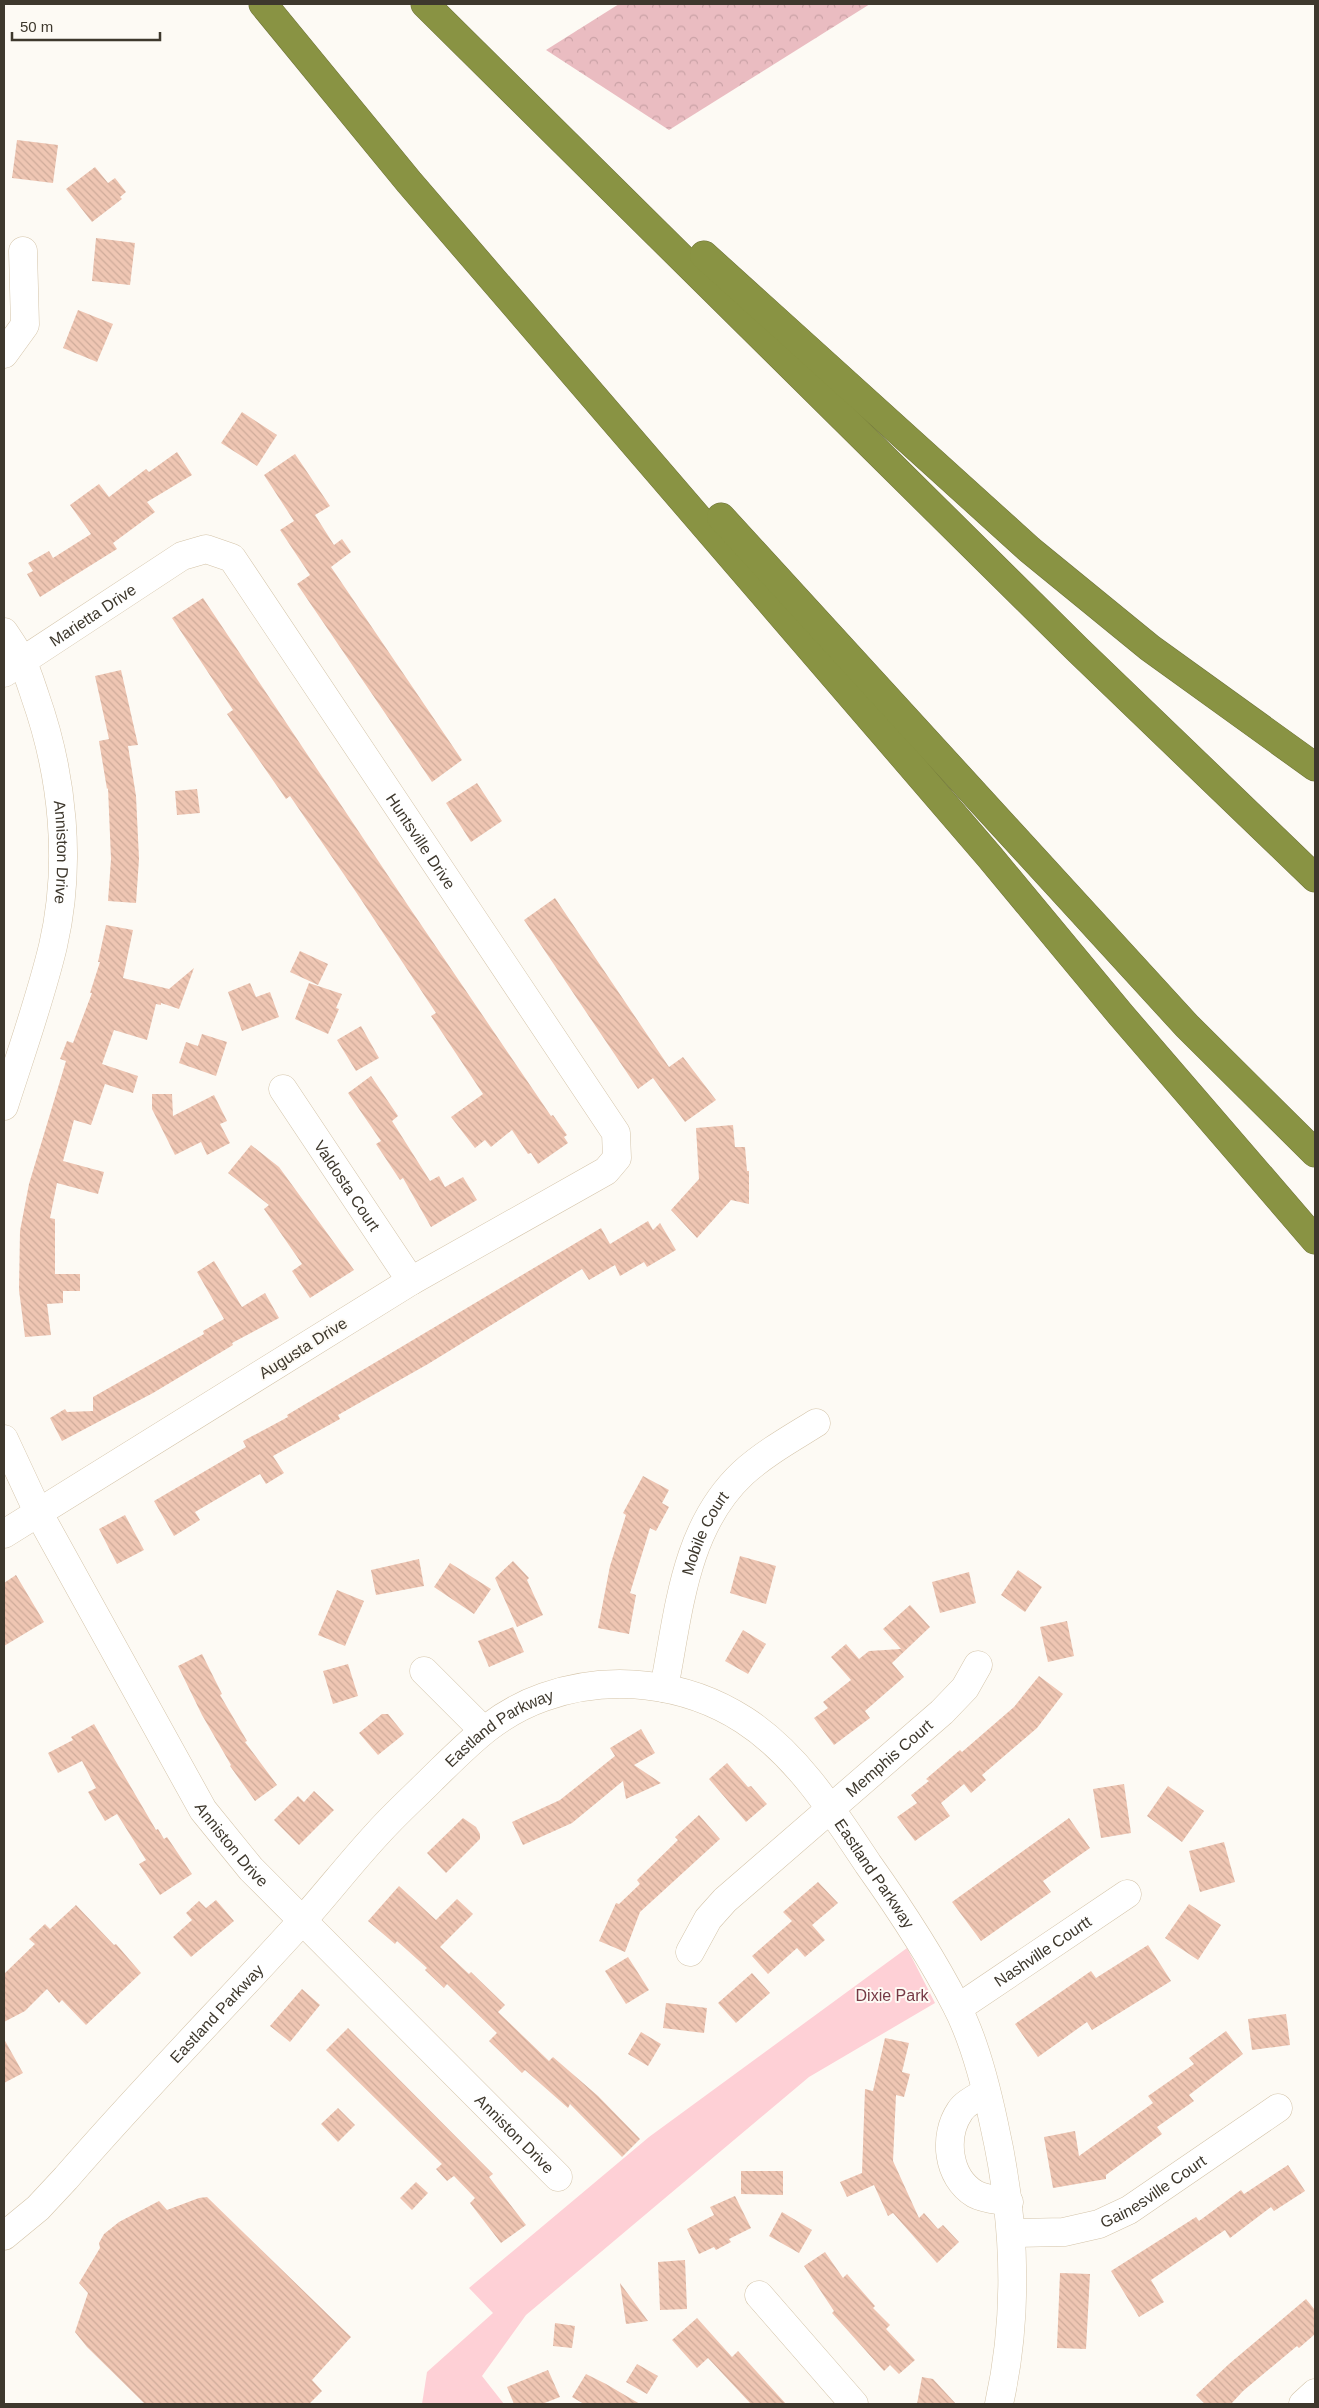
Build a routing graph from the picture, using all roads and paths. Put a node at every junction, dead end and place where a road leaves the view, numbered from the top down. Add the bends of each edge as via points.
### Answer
1 (264, 4) edge
2 (426, 4) edge
3 (23, 251) dead end
4 (4, 354) edge
5 (182, 556) joint
6 (4, 632) edge
7 (13, 667) edge
8 (1315, 767) edge
9 (1315, 878) edge
10 (283, 1089) dead end
11 (4, 1106) edge
12 (1315, 1153) edge
13 (606, 1171) joint
14 (1315, 1240) edge
15 (411, 1281) junction
16 (816, 1423) dead end
17 (4, 1439) edge
18 (38, 1512) junction
19 (4, 1534) edge
20 (978, 1665) dead end
21 (424, 1672) dead end
22 (664, 1688) junction
23 (482, 1730) junction
24 (831, 1809) junction
25 (1127, 1894) dead end
26 (302, 1920) junction
27 (690, 1952) dead end
28 (958, 2008) junction
29 (986, 2092) junction
30 (1278, 2108) dead end
31 (558, 2177) dead end
32 (1009, 2202) junction
33 (1012, 2233) junction
34 (4, 2236) edge
35 (759, 2295) dead end
36 (1315, 2393) edge
37 (854, 2404) edge
38 (999, 2404) edge
39 (1303, 2404) edge

1 - 12 highway via 330,83 934,751 1187,1026
1 - 14 highway via 409,182
2 - 8 highway via 1030,550 1150,648
2 - 9 highway via 1077,649
3 - 4 street via 25,325
5 - 7 street, Marietta Drive
5 - 13 street, Huntsville Drive via 206,549 232,558 616,1133 617,1158
6 - 7 street, Anniston Drive
7 - 11 street, Anniston Drive via 42,716 61,818 62,862 61,903 53,945
10 - 15 street, Valdosta Court
13 - 15 street, Augusta Drive
15 - 18 street, Augusta Drive
16 - 22 street, Mobile Court via 744,1472 720,1498 700,1531 687,1570
17 - 18 street, Anniston Drive
18 - 19 street, Augusta Drive
18 - 26 street, Anniston Drive via 203,1810 251,1869
20 - 24 street, Memphis Court via 965,1688 942,1712
21 - 23 street
22 - 23 street, Eastland Parkway via 627,1684 569,1689 539,1699
22 - 24 street, Eastland Parkway via 720,1706 746,1722 772,1742
23 - 26 street, Eastland Parkway via 381,1829
24 - 27 street, Memphis Court via 725,1900 708,1919
24 - 28 street, Eastland Parkway via 896,1904
25 - 28 street, Nashville Courtt
26 - 31 street, Anniston Drive
26 - 34 street, Eastland Parkway via 60,2185
28 - 29 street, Eastland Parkway
29 - 32 street, Eastland Parkway
29 - 32 street via 961,2109 951,2132 951,2165 964,2186 976,2195
30 - 33 street, Gainesville Court via 1129,2210 1099,2224 1064,2232
32 - 33 street, Eastland Parkway
33 - 38 street, Eastland Parkway via 1013,2305
35 - 37 street
36 - 39 street

